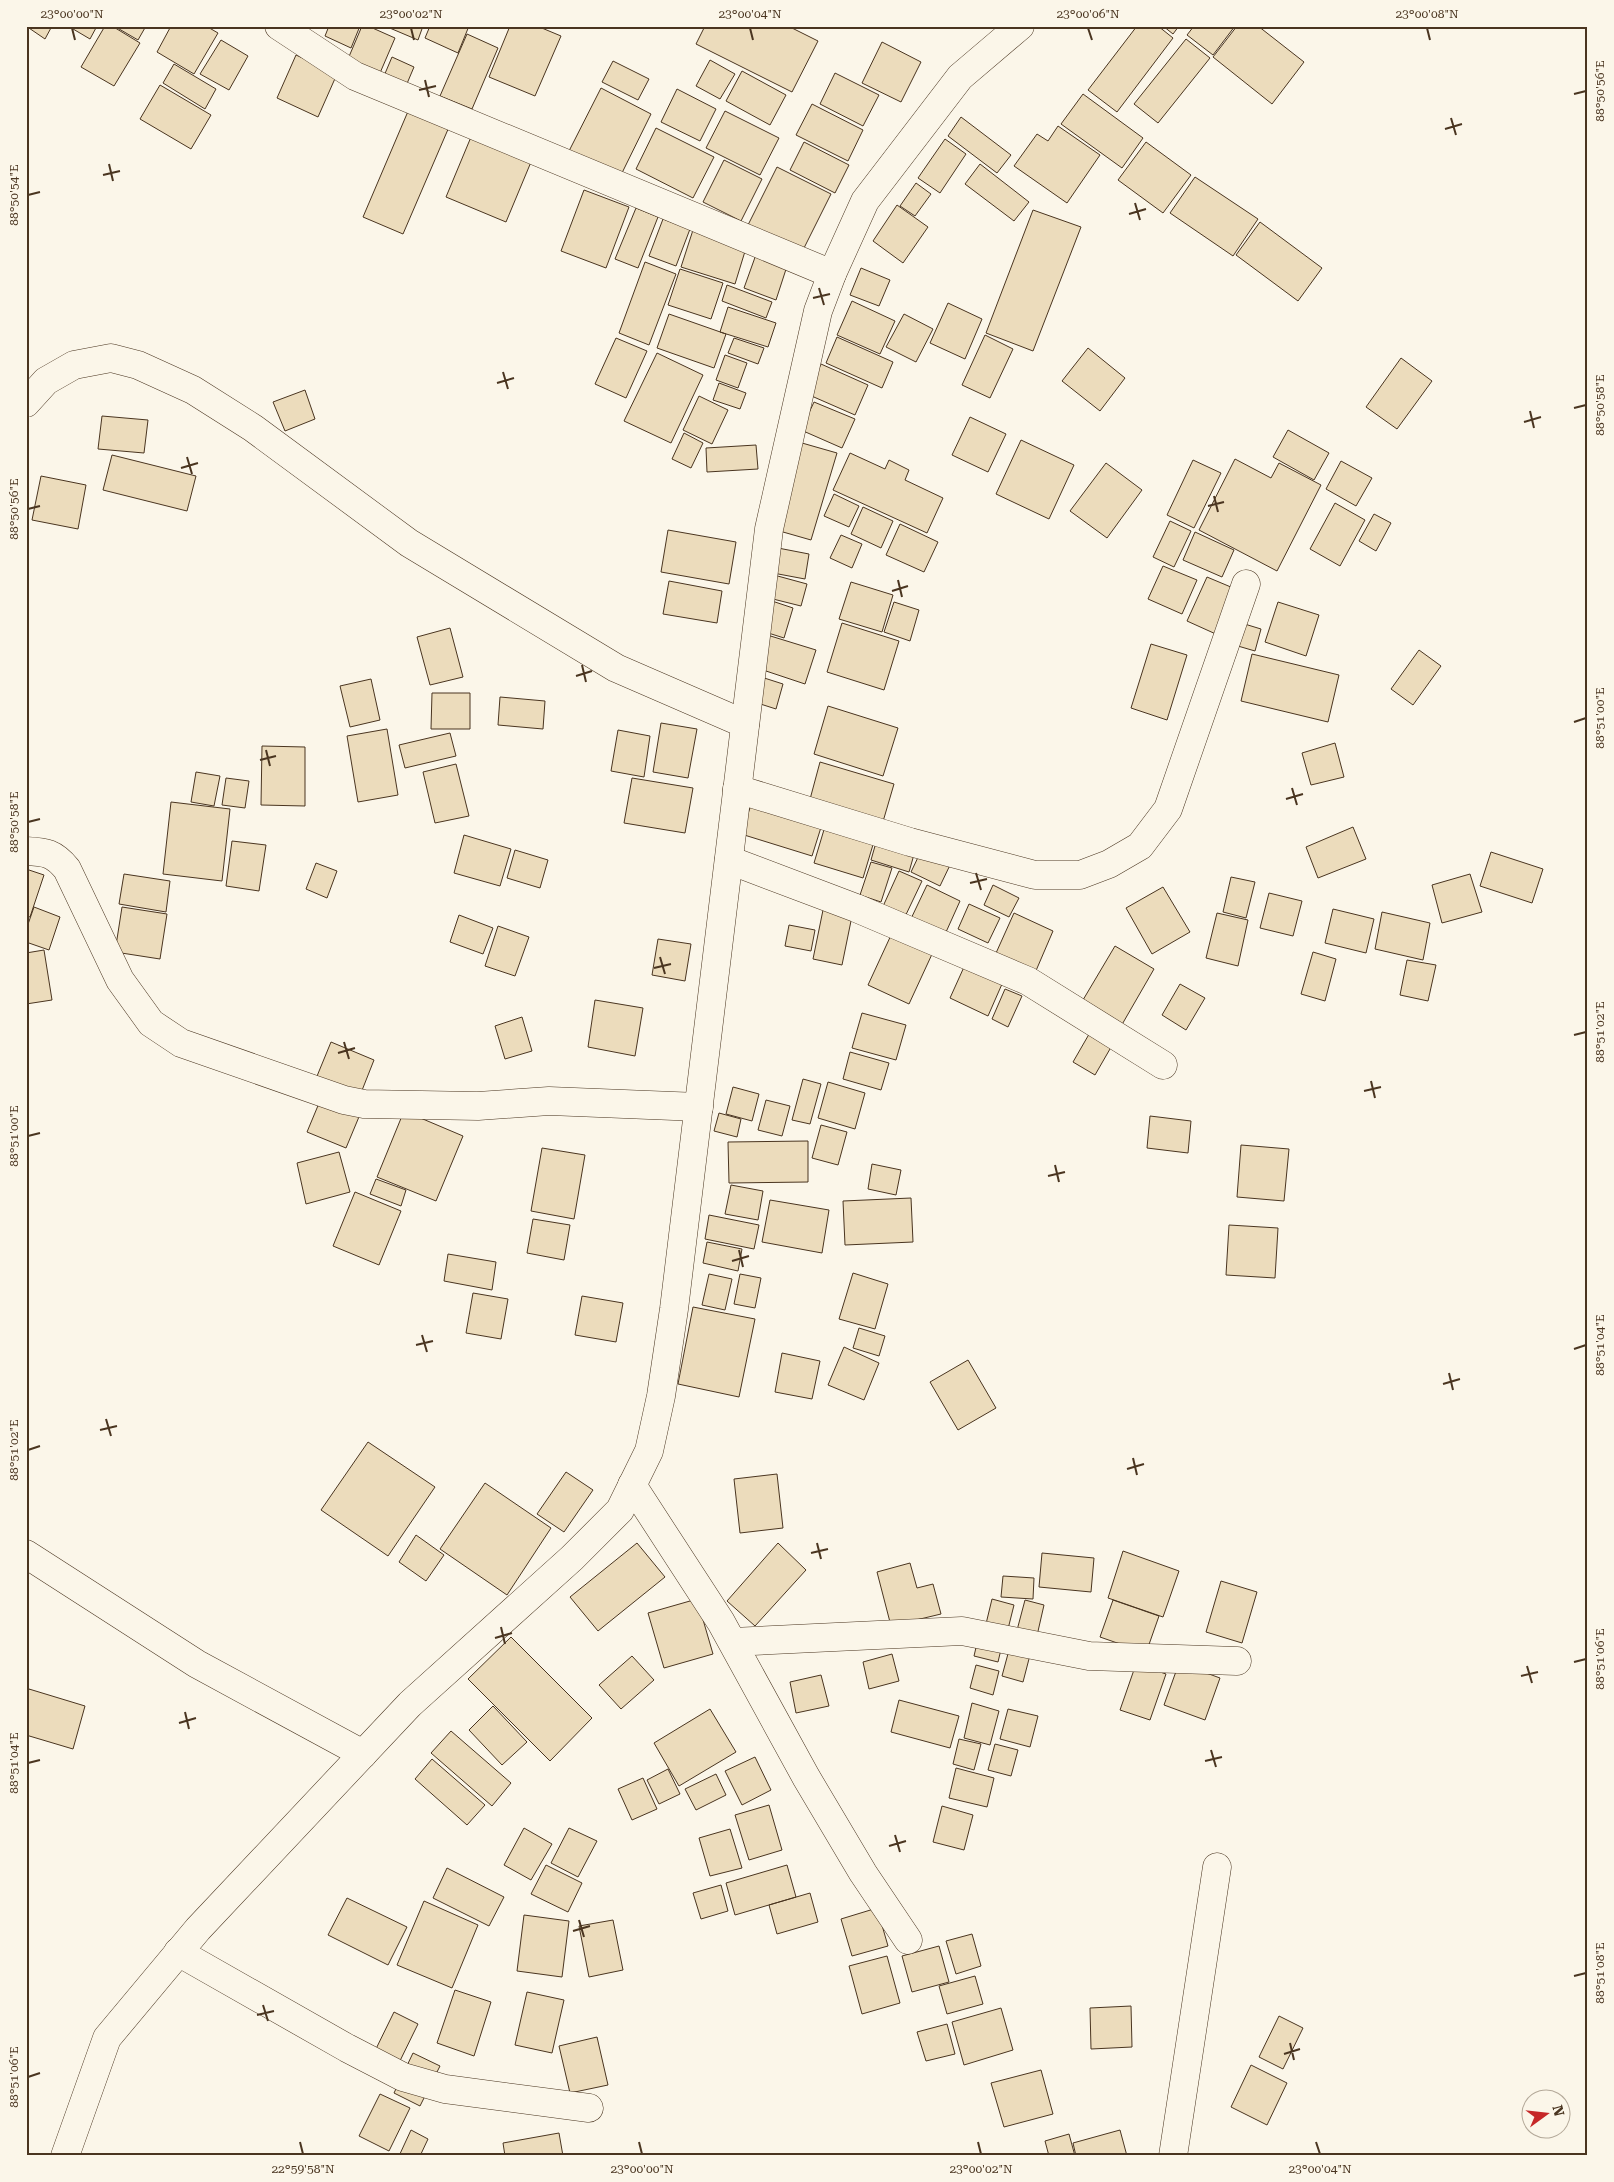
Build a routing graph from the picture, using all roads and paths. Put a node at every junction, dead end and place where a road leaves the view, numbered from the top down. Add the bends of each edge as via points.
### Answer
1 (279, 26) edge
2 (1020, 26) edge
3 (832, 274) junction
4 (26, 403) edge
5 (1246, 584) dead end
6 (745, 724) junction
7 (737, 789) junction
8 (26, 850) edge
9 (729, 860) junction
10 (1163, 1065) dead end
11 (699, 1107) junction
12 (632, 1485) junction
13 (26, 1554) edge
14 (732, 1642) junction
15 (1237, 1662) dead end
16 (363, 1754) junction
17 (1217, 1867) dead end
18 (908, 1940) dead end
19 (178, 1952) junction
20 (589, 2108) dead end
21 (65, 2156) edge
22 (1173, 2156) edge

1 - 3 main road via 355,76
2 - 3 main road via 960,77 871,193
3 - 6 main road via 818,311 769,529
4 - 6 main road via 46,381 74,365 111,358 138,365 193,390 253,428 409,543 616,668
5 - 7 main road via 1168,810 1140,846 1109,864 1080,875 1035,875 910,842
6 - 7 main road
7 - 9 main road
8 - 11 main road via 58,858 67,869 120,980 151,1023 182,1043 344,1100 364,1104 478,1106 549,1101
9 - 10 main road via 856,908 1028,981
9 - 11 main road
11 - 12 main road via 661,1396 650,1451
12 - 14 main road
12 - 16 main road via 620,1510 572,1558 410,1704
13 - 16 main road via 198,1664
14 - 15 main road via 962,1631 1089,1656
14 - 18 main road via 806,1777 863,1873
16 - 19 main road
17 - 22 main road
19 - 20 main road via 403,2077 445,2089
19 - 21 main road via 107,2038

